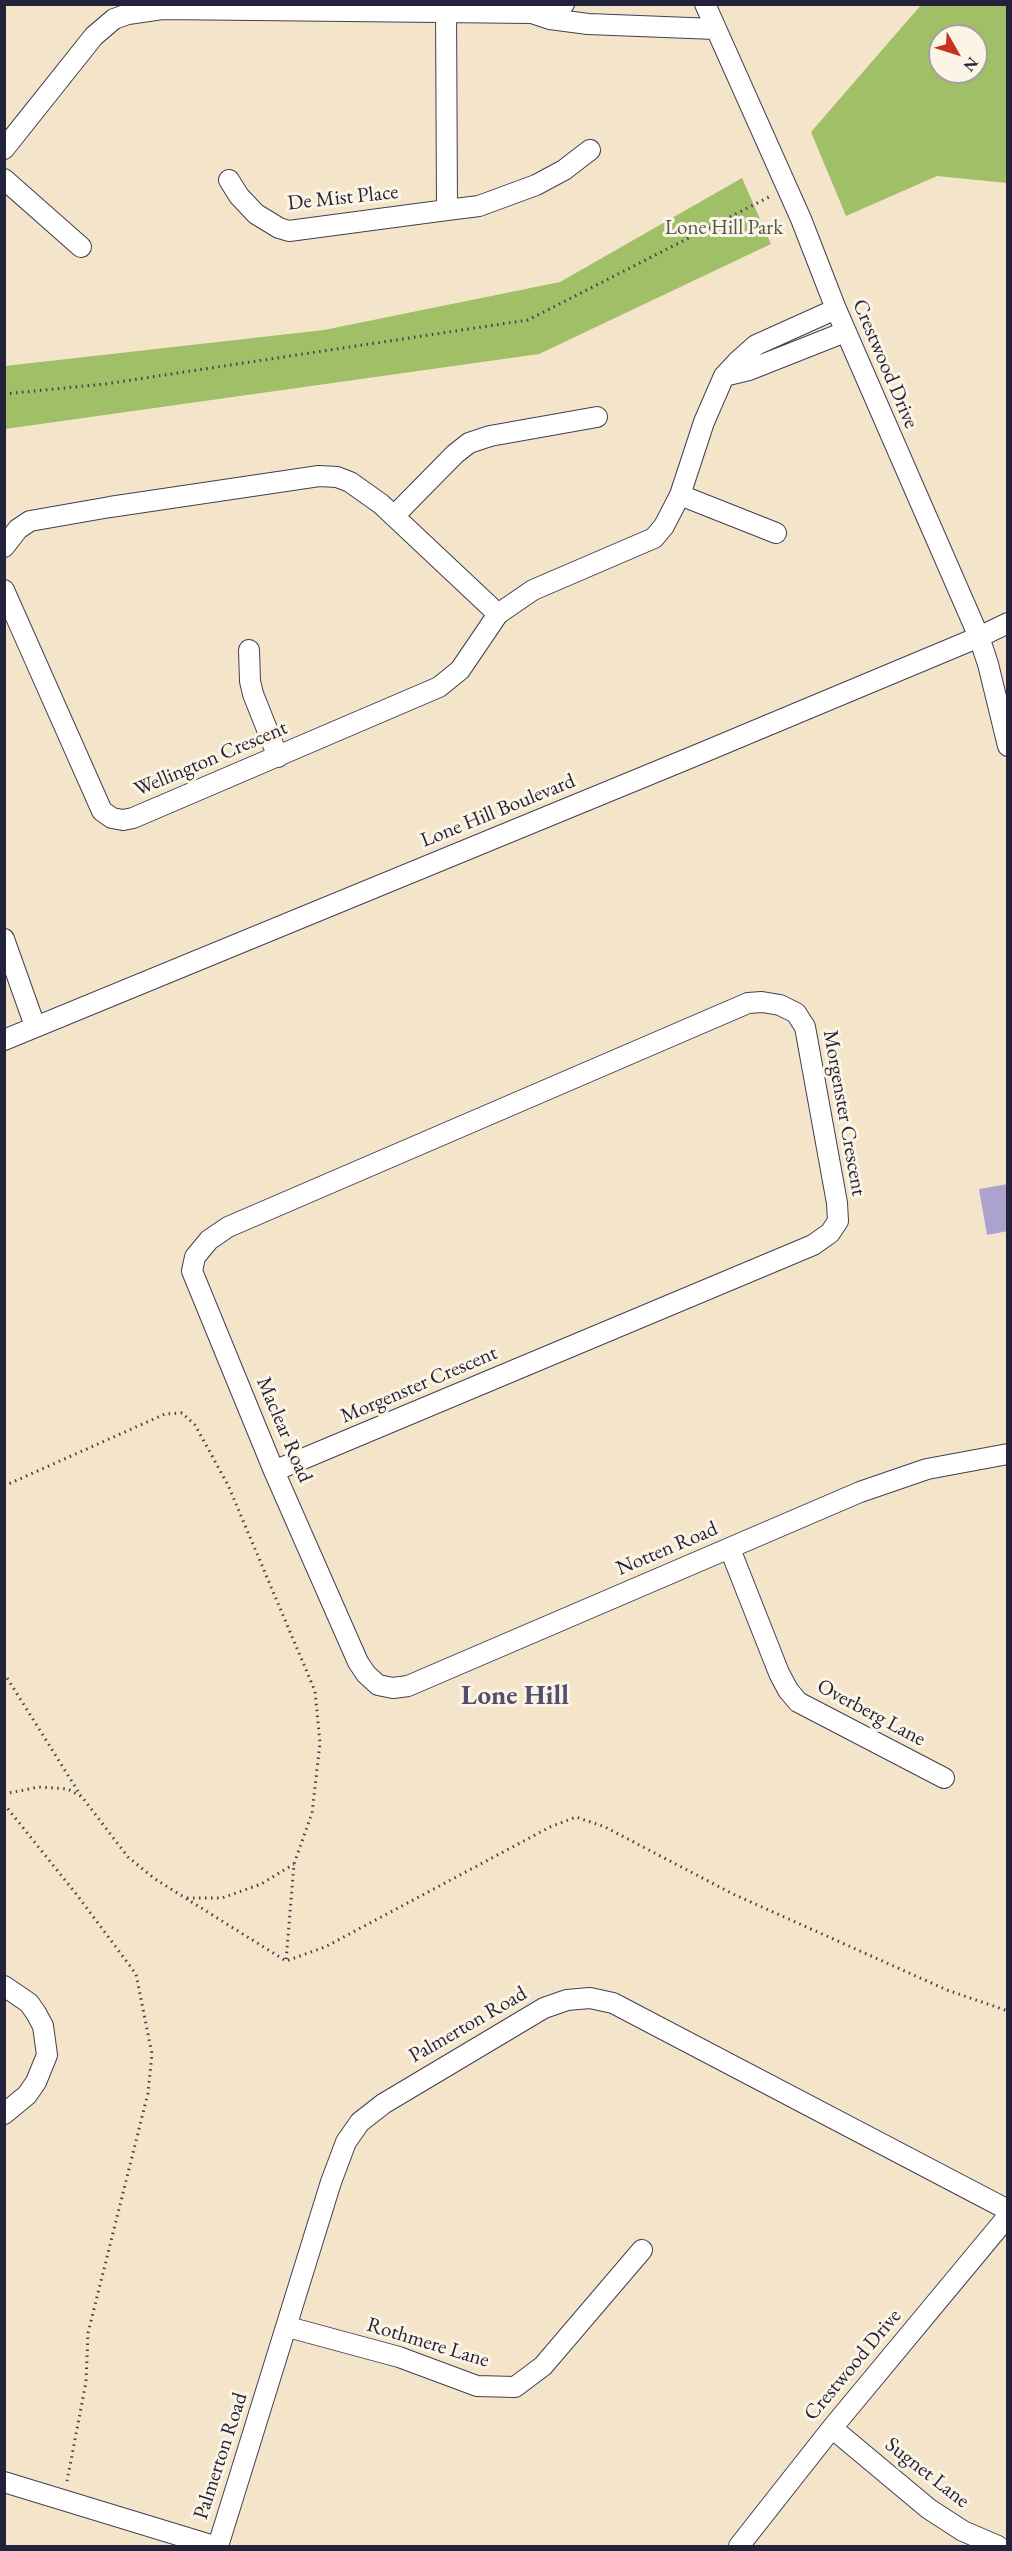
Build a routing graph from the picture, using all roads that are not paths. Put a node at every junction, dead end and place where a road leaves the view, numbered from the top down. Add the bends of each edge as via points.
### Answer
1 (564, 4) edge
2 (705, 4) edge
3 (128, 9) edge
4 (446, 9) edge
5 (532, 13) junction
6 (715, 29) junction
7 (4, 149) edge
8 (590, 150) dead end
9 (4, 179) edge
10 (229, 180) dead end
11 (447, 210) junction
12 (81, 247) dead end
13 (836, 309) junction
14 (845, 332) junction
15 (724, 376) junction
16 (597, 417) dead end
17 (680, 495) junction
18 (394, 516) junction
19 (776, 533) dead end
20 (4, 547) edge
21 (4, 590) edge
22 (498, 614) junction
23 (1008, 623) edge
24 (979, 637) junction
25 (249, 650) dead end
26 (1008, 746) edge
27 (278, 757) junction
28 (4, 939) edge
29 (35, 1026) junction
30 (4, 1040) edge
31 (228, 1227) joint
32 (1008, 1454) edge
33 (274, 1471) junction
34 (730, 1549) junction
35 (358, 1662) joint
36 (944, 1778) dead end
37 (4, 1986) edge
38 (4, 2115) edge
39 (1008, 2210) edge
40 (1008, 2216) edge
41 (642, 2250) dead end
42 (288, 2327) junction
43 (832, 2428) junction
44 (4, 2482) edge
45 (216, 2547) edge
46 (738, 2547) edge
47 (998, 2547) edge

1 - 5 street
2 - 6 street, Crestwood Drive
3 - 4 street
3 - 7 street via 94,36
4 - 5 street
4 - 11 street
5 - 6 street via 588,24
6 - 13 street, Crestwood Drive via 787,188
8 - 11 street, De Mist Place via 536,185 479,206
9 - 12 street
10 - 11 street, De Mist Place via 256,214 289,231
13 - 14 street, Crestwood Drive
13 - 15 street, Wellington Crescent via 756,345
14 - 15 street
14 - 24 street, Crestwood Drive
15 - 17 street, Wellington Crescent
16 - 18 street via 469,443
17 - 19 street
17 - 22 street, Wellington Crescent via 654,538 533,590
18 - 20 street via 350,482 319,476 30,521 18,528
18 - 22 street
21 - 27 street, Wellington Crescent via 102,811 112,818 132,818
22 - 27 street, Wellington Crescent via 460,670 446,683
23 - 24 street, Lone Hill Boulevard
24 - 26 street, Crestwood Drive
24 - 29 street, Lone Hill Boulevard
25 - 27 street via 249,681
28 - 29 street
29 - 30 street, Lone Hill Boulevard
31 - 33 street, Maclear Road via 201,1248 192,1271
31 - 33 street, Morgenster Crescent via 748,1004 780,1005 796,1013 805,1027 837,1203 838,1221 830,1233 813,1245
32 - 34 street, Notten Road via 897,1478
33 - 35 street, Maclear Road
34 - 35 street, Notten Road via 408,1686 378,1685
34 - 36 street, Overberg Lane via 779,1673 798,1702
37 - 38 street via 29,2003 43,2026 47,2042 44,2067 36,2082
39 - 42 street, Palmerton Road via 613,2003 590,1998 567,2000 544,2008 407,2087 360,2122 346,2142 331,2182
40 - 43 street, Crestwood Drive
41 - 42 street, Rothmere Lane via 543,2366 515,2387 477,2386 399,2357
42 - 45 street, Palmerton Road
43 - 46 street, Crestwood Drive
43 - 47 street, Sugnet Lane via 929,2509
44 - 45 street

